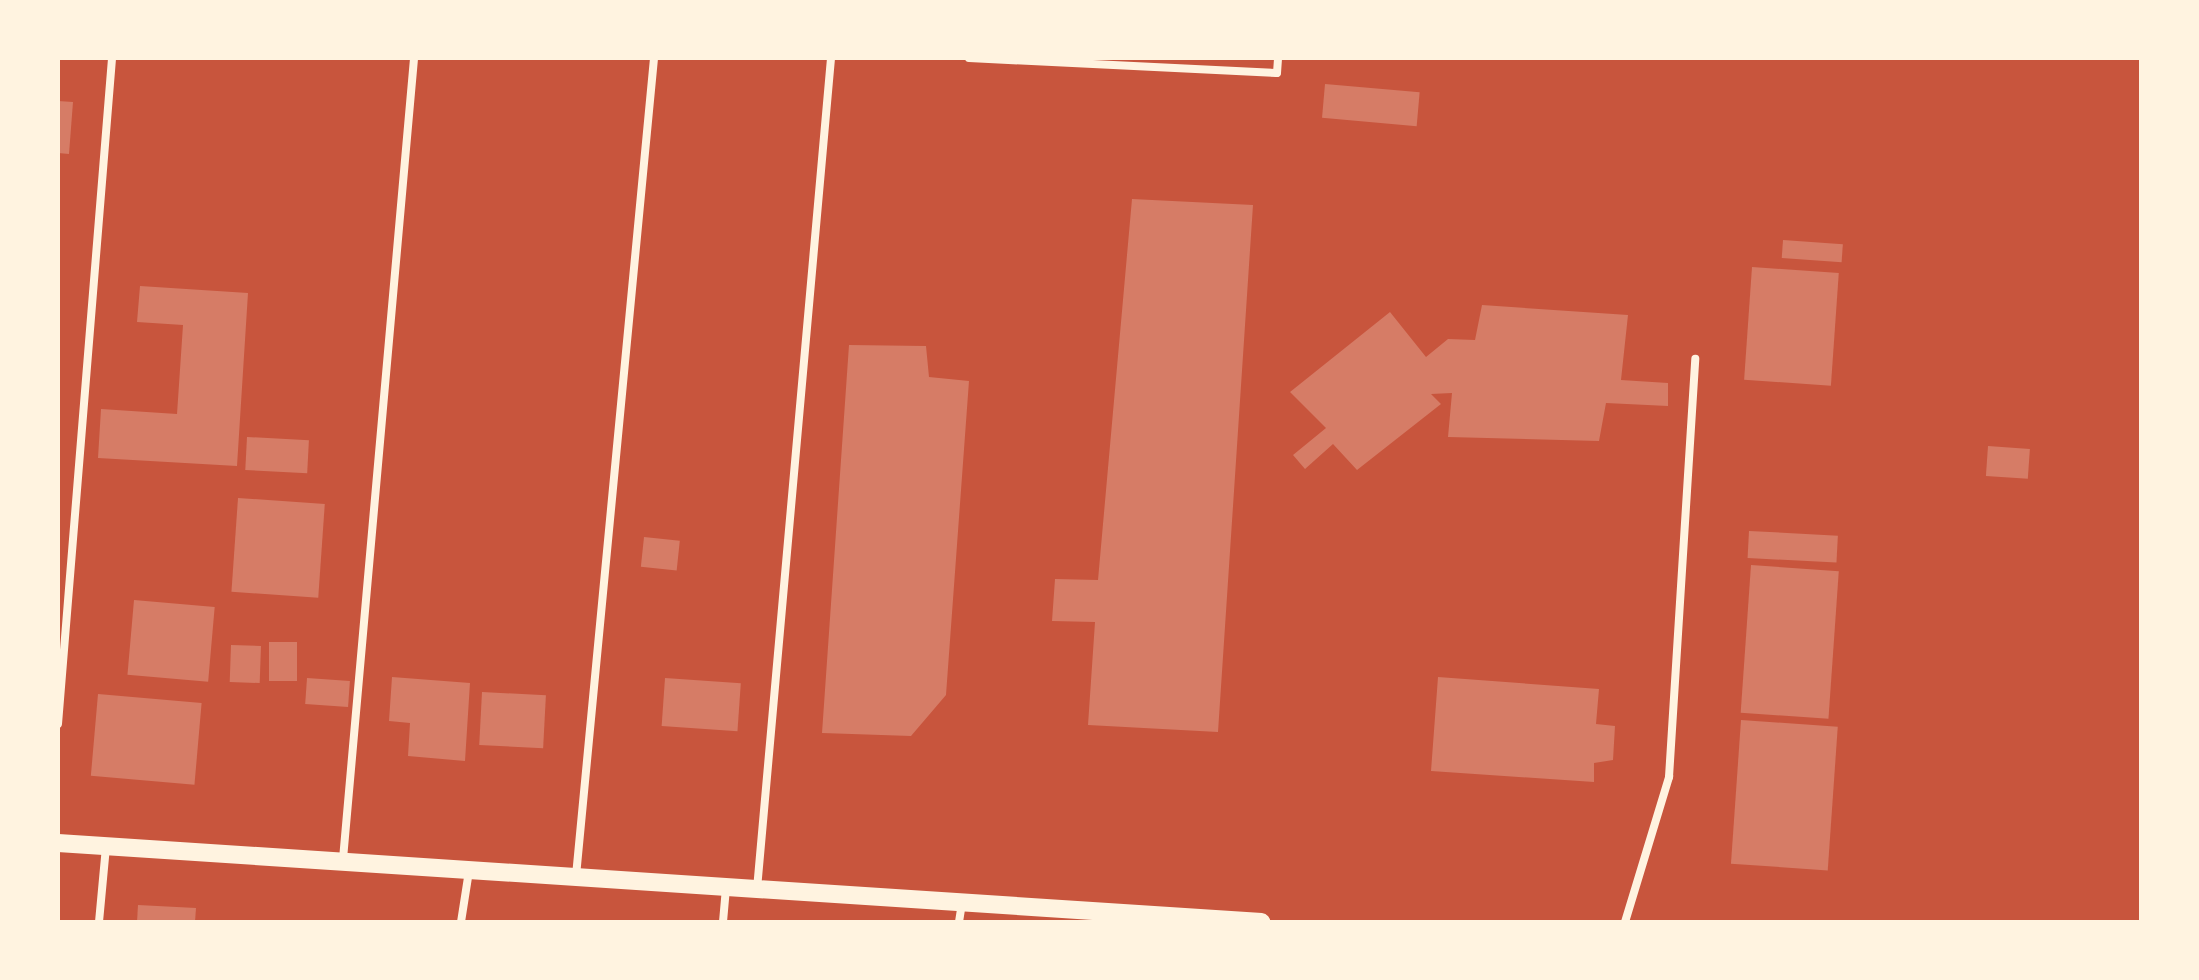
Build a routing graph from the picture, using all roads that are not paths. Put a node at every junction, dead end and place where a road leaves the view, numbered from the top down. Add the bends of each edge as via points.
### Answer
1 (112, 58) edge
2 (414, 58) edge
3 (654, 58) edge
4 (831, 58) edge
5 (969, 58) edge
6 (1278, 58) edge
7 (1695, 359) dead end
8 (58, 724) edge
9 (58, 843) edge
10 (106, 847) junction
11 (343, 863) junction
12 (468, 871) junction
13 (576, 876) junction
14 (726, 887) junction
15 (757, 889) junction
16 (962, 902) junction
17 (99, 922) edge
18 (461, 922) edge
19 (723, 922) edge
20 (960, 922) edge
21 (1261, 922) edge
22 (1625, 922) edge

1 - 8 lane
2 - 11 lane
3 - 13 lane
4 - 15 lane
5 - 6 lane via 1278,74
7 - 22 lane via 1669,777
9 - 10 street
10 - 11 street
10 - 17 lane
11 - 12 street
12 - 13 street
12 - 18 lane
13 - 14 street
14 - 15 street
14 - 19 lane
15 - 16 street
16 - 20 lane
16 - 21 street

